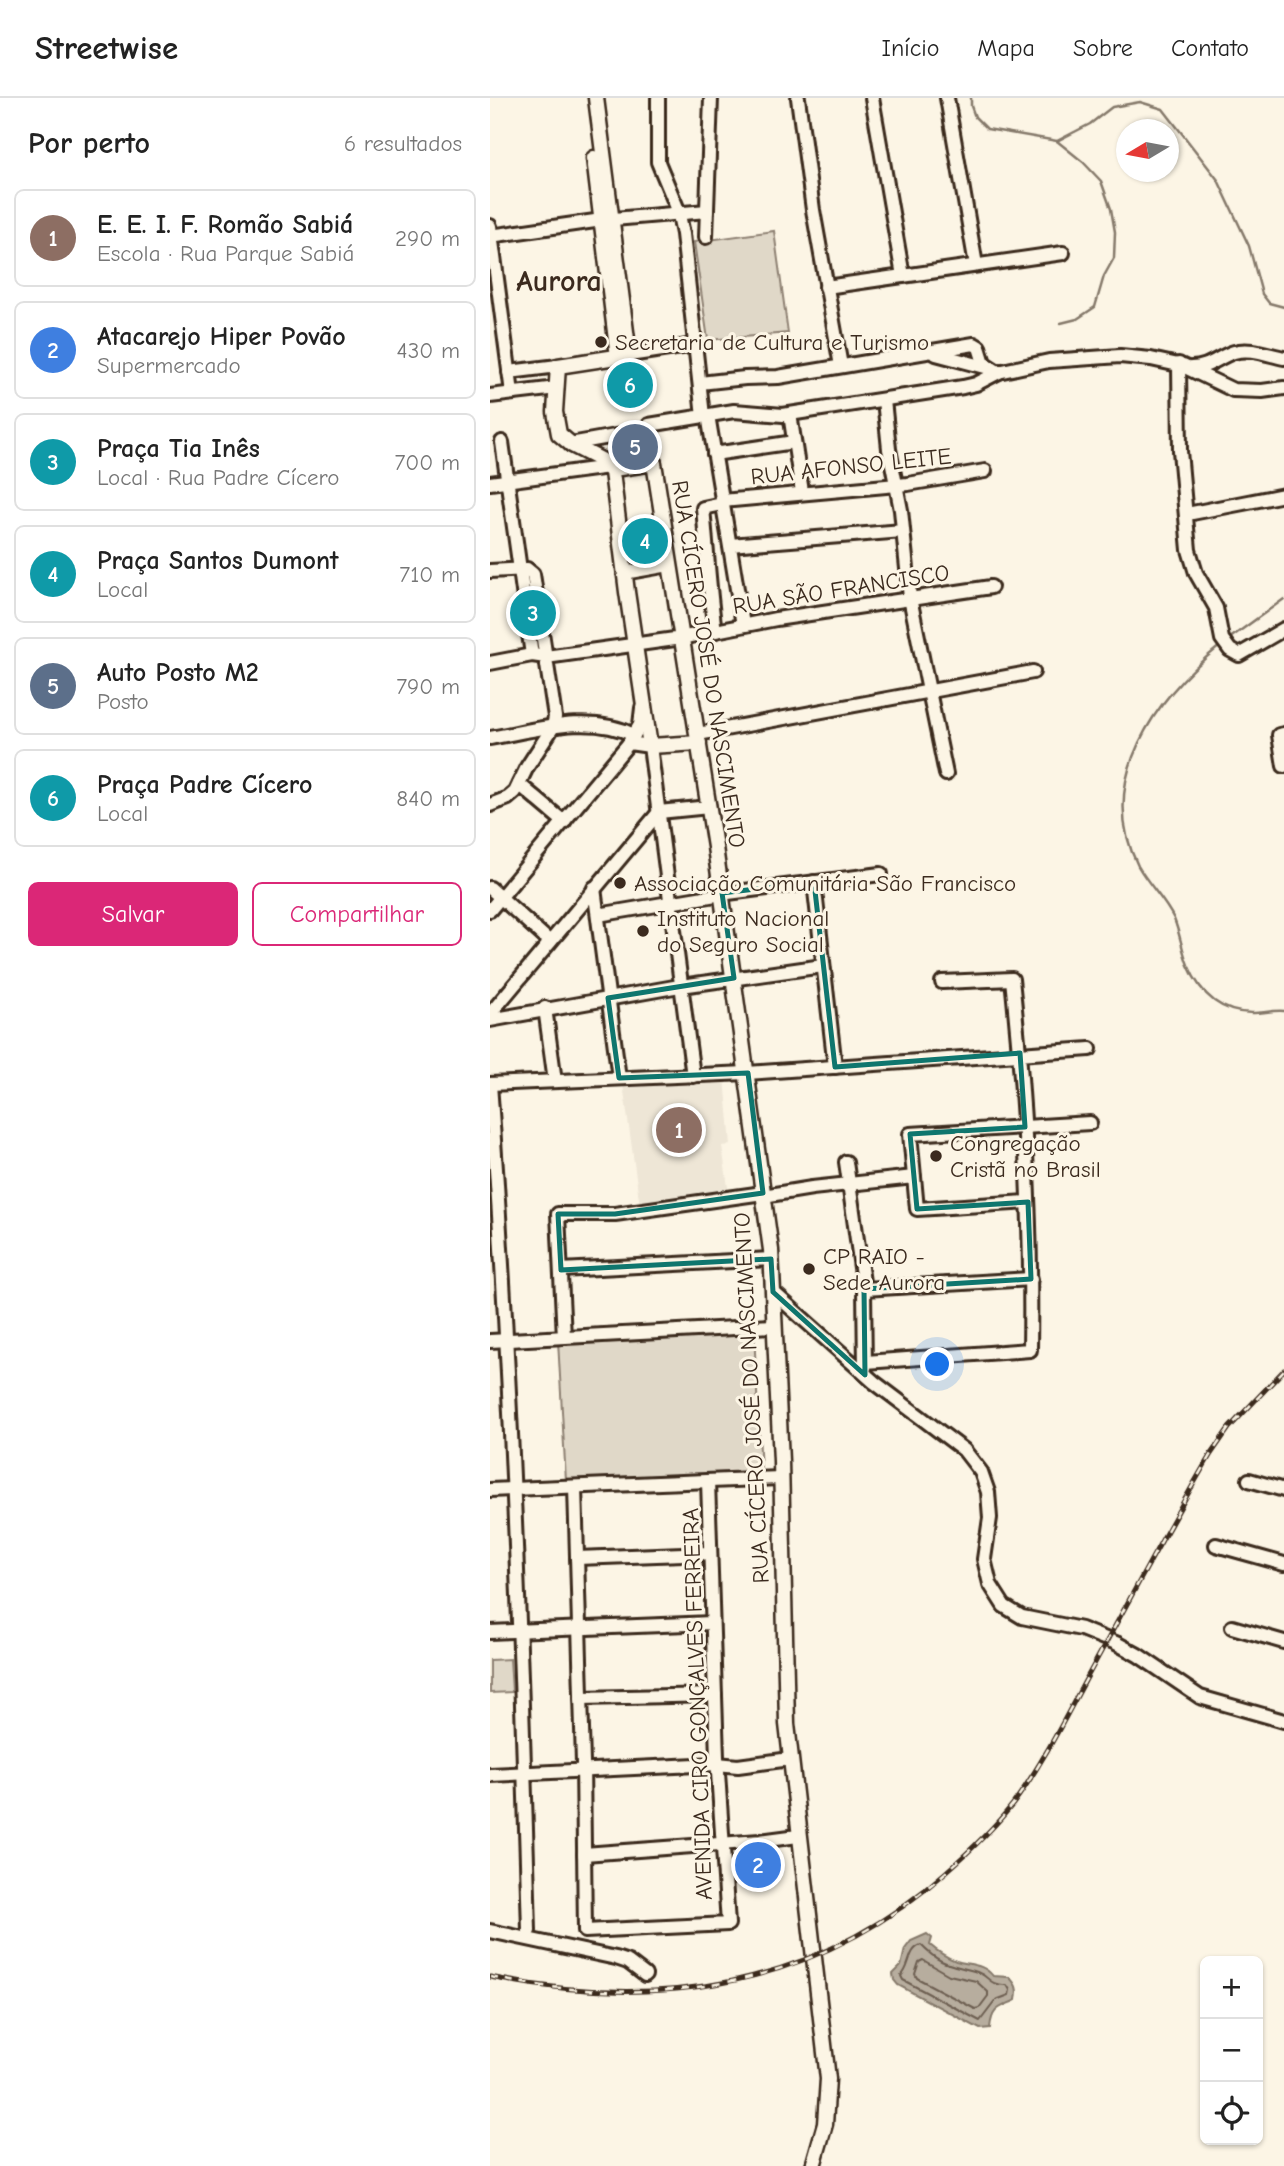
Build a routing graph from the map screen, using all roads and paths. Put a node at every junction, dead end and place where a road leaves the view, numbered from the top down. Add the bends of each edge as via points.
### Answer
1 (587, 98) edge
2 (596, 98) edge
3 (658, 98) edge
4 (711, 98) edge
5 (798, 98) edge
6 (872, 98) edge
7 (947, 98) edge
8 (707, 211) junction
9 (679, 213) junction
10 (607, 220) junction
11 (490, 233) edge
12 (706, 237) dead end
13 (1063, 253) dead end
14 (976, 265) junction
15 (903, 276) junction
16 (826, 287) junction
17 (695, 345) junction
18 (928, 352) junction
19 (624, 356) junction
20 (1284, 358) edge
21 (558, 366) junction
22 (841, 366) junction
23 (1184, 366) junction
24 (998, 371) junction
25 (509, 372) junction
26 (699, 383) junction
27 (557, 388) junction
28 (1284, 388) edge
29 (512, 393) junction
30 (490, 396) edge
31 (884, 400) junction
32 (790, 414) junction
33 (705, 416) junction
34 (649, 427) junction
35 (502, 442) dead end
36 (794, 442) junction
37 (570, 444) junction
38 (714, 454) junction
39 (654, 463) junction
40 (609, 467) junction
41 (985, 471) dead end
42 (508, 481) junction
43 (490, 483) edge
44 (896, 483) junction
45 (803, 492) junction
46 (1284, 495) edge
47 (722, 503) junction
48 (1187, 513) junction
49 (903, 531) junction
50 (730, 545) junction
51 (669, 565) junction
52 (519, 569) junction
53 (490, 571) edge
54 (624, 573) junction
55 (991, 587) dead end
56 (910, 598) junction
57 (743, 625) junction
58 (1284, 629) edge
59 (715, 631) junction
60 (681, 638) junction
61 (635, 644) junction
62 (532, 655) junction
63 (546, 657) junction
64 (490, 663) edge
65 (1033, 672) dead end
66 (641, 683) junction
67 (929, 691) junction
68 (553, 727) junction
69 (1281, 735) edge
70 (490, 738) edge
71 (698, 738) junction
72 (632, 739) junction
73 (650, 746) junction
74 (1284, 766) edge
75 (946, 774) dead end
76 (519, 784) junction
77 (490, 805) edge
78 (709, 807) junction
79 (659, 812) junction
80 (564, 822) junction
81 (881, 874) dead end
82 (814, 882) junction
83 (490, 888) edge
84 (594, 888) junction
85 (722, 893) junction
86 (670, 902) junction
87 (494, 903) edge
88 (598, 915) junction
89 (550, 942) junction
90 (823, 966) junction
91 (734, 978) junction
92 (942, 982) dead end
93 (681, 986) junction
94 (608, 998) junction
95 (545, 1008) junction
96 (490, 1014) edge
97 (490, 1020) edge
98 (1090, 1049) dead end
99 (1020, 1053) junction
100 (835, 1067) junction
101 (747, 1073) junction
102 (693, 1076) junction
103 (619, 1078) junction
104 (555, 1081) junction
105 (490, 1084) edge
106 (1090, 1123) dead end
107 (1025, 1127) junction
108 (492, 1148) edge
109 (846, 1162) dead end
110 (914, 1177) junction
111 (850, 1184) junction
112 (763, 1194) junction
113 (1028, 1202) junction
114 (771, 1259) junction
115 (561, 1270) junction
116 (1031, 1279) junction
117 (864, 1289) junction
118 (772, 1292) junction
119 (773, 1326) junction
120 (564, 1337) junction
121 (508, 1340) junction
122 (490, 1341) edge
123 (865, 1369) junction
124 (781, 1478) junction
125 (1249, 1480) dead end
126 (708, 1481) junction
127 (575, 1487) junction
128 (514, 1489) junction
129 (490, 1490) edge
130 (1284, 1490) edge
131 (1216, 1545) dead end
132 (710, 1553) junction
133 (577, 1558) junction
134 (1284, 1564) edge
135 (712, 1623) junction
136 (1232, 1627) dead end
137 (579, 1628) junction
138 (518, 1629) junction
139 (490, 1632) edge
140 (1284, 1642) edge
141 (715, 1695) junction
142 (581, 1698) junction
143 (1284, 1721) edge
144 (790, 1759) junction
145 (717, 1764) junction
146 (583, 1770) junction
147 (524, 1773) junction
148 (490, 1774) edge
149 (798, 1836) junction
150 (722, 1844) junction
151 (584, 1854) junction
152 (490, 1931) edge
153 (529, 1931) dead end
154 (645, 1975) dead end
155 (813, 2166) edge

1 - 10 main road
2 - 10 main road
3 - 9 street via 658,162
4 - 8 street
5 - 16 street
6 - 15 street
7 - 14 street
8 - 9 street
8 - 12 street
9 - 10 street
9 - 17 street
10 - 11 street
10 - 19 main road
11 - 25 street
13 - 14 street
14 - 15 street
15 - 16 street
16 - 22 street
17 - 19 street
17 - 26 street
18 - 22 street
18 - 24 street
18 - 24 street via 976,344 982,361
19 - 21 main road
20 - 23 street via 1244,350 1205,366
21 - 25 street
21 - 27 main road
22 - 26 street
23 - 24 street via 1100,357 1045,361
23 - 28 street via 1233,390
23 - 48 street via 1180,451
24 - 31 street via 968,386
25 - 29 street
26 - 33 street
27 - 29 street
27 - 37 main road via 558,431
29 - 30 street
31 - 32 street
31 - 44 street
32 - 33 street via 738,411
32 - 36 street
33 - 34 street
33 - 38 street
34 - 37 street
34 - 39 street, RUA CÍCERO JOSÉ DO NASCIMENTO
35 - 42 street
36 - 38 street
36 - 45 street
37 - 40 main road
38 - 47 street
39 - 40 main road
39 - 51 main road, RUA CÍCERO JOSÉ DO NASCIMENTO
40 - 42 street
40 - 54 main road
41 - 44 street, RUA AFONSO LEITE
42 - 43 street
42 - 52 street
44 - 45 street, RUA AFONSO LEITE
44 - 49 street
45 - 47 street, RUA AFONSO LEITE
46 - 48 street
47 - 50 street
47 - 59 street, RUA AFONSO LEITE via 703,508
48 - 58 street via 1189,550 1216,608 1225,643 1239,655
49 - 50 street
49 - 56 street
50 - 57 street
51 - 54 street
51 - 60 main road, RUA CÍCERO JOSÉ DO NASCIMENTO
52 - 53 street
52 - 62 street
52 - 63 street via 533,574
54 - 61 main road
55 - 56 street, RUA SÃO FRANCISCO
56 - 57 street, RUA SÃO FRANCISCO
56 - 67 street
57 - 59 street, RUA SÃO FRANCISCO
59 - 60 street, RUA SÃO FRANCISCO
60 - 61 street, RUA SÃO FRANCISCO
60 - 71 main road, RUA CÍCERO JOSÉ DO NASCIMENTO
61 - 63 street, RUA SÃO FRANCISCO
61 - 66 main road
62 - 63 street, RUA SÃO FRANCISCO
62 - 64 street, RUA SÃO FRANCISCO
63 - 68 street via 555,711
65 - 67 street
66 - 72 street via 641,719
66 - 73 main road
67 - 71 street
67 - 75 street
68 - 70 street
68 - 72 street via 617,727
68 - 76 street
69 - 74 street
71 - 73 main road
71 - 78 main road, RUA CÍCERO JOSÉ DO NASCIMENTO
72 - 73 street
72 - 80 street
73 - 79 street
76 - 77 street via 512,796
76 - 80 street
78 - 79 street
78 - 85 main road, RUA CÍCERO JOSÉ DO NASCIMENTO
79 - 84 street
79 - 86 street
80 - 87 street
81 - 82 street
82 - 85 street
82 - 90 street
83 - 87 street
84 - 88 street
84 - 89 street
85 - 86 street
85 - 91 main road, RUA CÍCERO JOSÉ DO NASCIMENTO
86 - 88 street
86 - 93 street
87 - 89 street
88 - 94 street
89 - 96 street
90 - 91 street
90 - 100 street
91 - 93 street
91 - 101 main road, RUA CÍCERO JOSÉ DO NASCIMENTO
92 - 99 street via 1012,979
93 - 94 street
93 - 102 street
94 - 95 street
94 - 103 street
95 - 97 street
95 - 104 street
98 - 99 street
99 - 100 street
99 - 107 street
100 - 101 street
101 - 102 street
101 - 112 main road, RUA CÍCERO JOSÉ DO NASCIMENTO
102 - 103 street
103 - 104 street
104 - 105 street
105 - 108 street
106 - 107 street
107 - 110 street via 910,1134
107 - 113 street
108 - 121 street
109 - 111 street
110 - 111 street
110 - 113 street via 917,1209
111 - 112 street
111 - 117 street
112 - 114 main road, RUA CÍCERO JOSÉ DO NASCIMENTO
112 - 115 street via 624,1213 558,1214
113 - 116 street
114 - 115 street
114 - 118 main road, RUA CÍCERO JOSÉ DO NASCIMENTO
115 - 120 street
116 - 117 street
116 - 123 street via 1030,1350
117 - 123 street
118 - 119 main road, RUA CÍCERO JOSÉ DO NASCIMENTO
118 - 123 street
119 - 120 street
119 - 124 main road, RUA CÍCERO JOSÉ DO NASCIMENTO
120 - 121 street
121 - 122 street
121 - 128 street
123 - 143 street via 964,1450 981,1472 990,1518 984,1559 990,1584 1004,1606 1022,1617 1081,1629 1108,1640 1200,1697
124 - 126 street
124 - 144 main road, RUA CÍCERO JOSÉ DO NASCIMENTO
125 - 130 street
126 - 127 street
126 - 132 street, AVENIDA CIRO GONÇALVES FERREIRA
127 - 128 street
127 - 133 street
128 - 129 street
128 - 138 street
131 - 134 street
132 - 133 street
132 - 135 street, AVENIDA CIRO GONÇALVES FERREIRA
133 - 137 street
135 - 137 street
135 - 141 street, AVENIDA CIRO GONÇALVES FERREIRA
136 - 140 street
137 - 138 street
137 - 142 street
138 - 139 street
138 - 147 street
141 - 142 street
141 - 145 street, AVENIDA CIRO GONÇALVES FERREIRA
142 - 146 street
144 - 145 street
144 - 149 main road, RUA CÍCERO JOSÉ DO NASCIMENTO
145 - 146 street
145 - 150 street, AVENIDA CIRO GONÇALVES FERREIRA
146 - 147 street
146 - 151 street
147 - 148 street
147 - 153 street
149 - 150 street
149 - 155 main road, RUA CÍCERO JOSÉ DO NASCIMENTO via 827,2059 824,2129
150 - 151 street
150 - 151 street, AVENIDA CIRO GONÇALVES FERREIRA via 728,1924 585,1931
152 - 154 street via 616,1958

